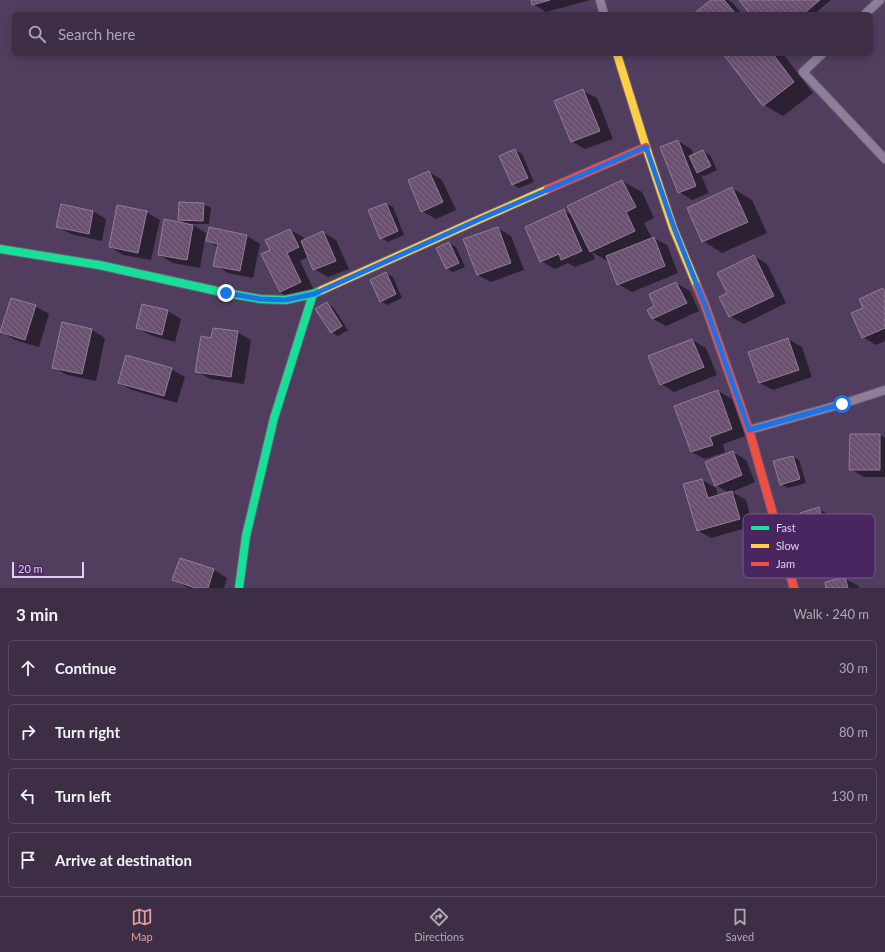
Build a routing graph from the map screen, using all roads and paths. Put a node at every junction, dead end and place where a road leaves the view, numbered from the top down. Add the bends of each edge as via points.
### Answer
1 (600, 0) edge
2 (881, 0) edge
3 (885, 3) edge
4 (603, 12) edge
5 (867, 12) edge
6 (618, 56) edge
7 (820, 56) edge
8 (646, 147) junction
9 (885, 159) edge
10 (0, 248) edge
11 (314, 294) junction
12 (885, 390) edge
13 (749, 430) junction
14 (773, 514) edge
15 (791, 578) edge
16 (239, 588) edge
17 (794, 588) edge

1 - 4 street
2 - 3 street
2 - 5 street
6 - 8 street
7 - 9 street via 803,72
8 - 11 street
8 - 13 street
10 - 11 street via 99,265 260,299 285,300
11 - 16 street via 274,418 246,536
12 - 13 street
13 - 14 street
15 - 17 street

